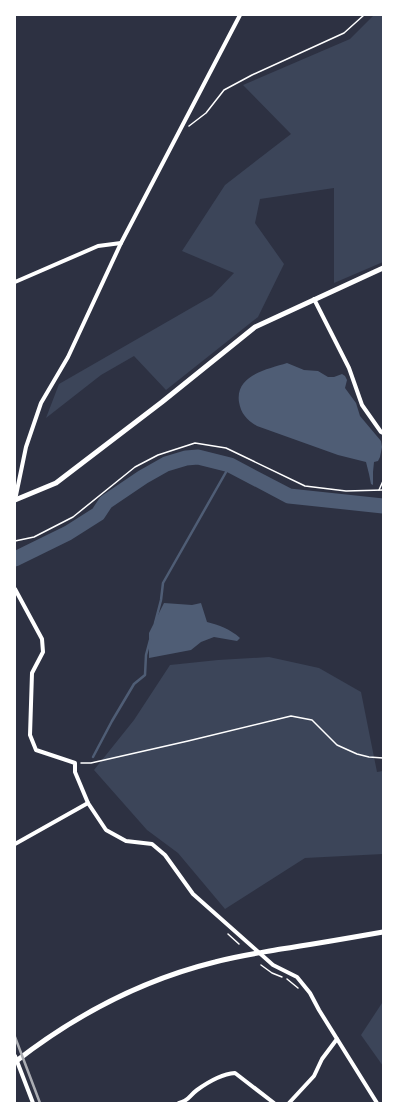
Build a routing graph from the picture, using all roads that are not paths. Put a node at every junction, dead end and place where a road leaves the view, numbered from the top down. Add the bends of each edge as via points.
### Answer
1 (240, 15) edge
2 (121, 243) junction
3 (383, 268) edge
4 (15, 282) edge
5 (314, 299) junction
6 (383, 433) edge
7 (15, 500) edge
8 (15, 589) edge
9 (88, 803) junction
10 (15, 844) edge
11 (383, 932) edge
12 (259, 953) junction
13 (337, 1039) junction
14 (15, 1056) edge
15 (15, 1062) edge
16 (33, 1103) edge
17 (179, 1103) edge
18 (274, 1103) edge
19 (289, 1103) edge
20 (377, 1103) edge

1 - 2 street
2 - 4 street via 98,246
2 - 7 street via 68,358 41,403 26,447
3 - 5 street
5 - 6 street via 349,368 362,405
5 - 7 street via 255,327 56,483
8 - 9 street via 42,639 43,652 32,673 30,735 33,745 36,750 75,763 75,772
9 - 10 street
9 - 12 street via 106,830 126,841 152,844 165,855 193,894
11 - 12 street
12 - 13 street via 273,965 297,977 310,993
12 - 15 street via 176,973 141,987 76,1019
13 - 19 street via 322,1059 314,1076
13 - 20 street
14 - 16 street
17 - 18 street via 185,1102 197,1090 226,1074 235,1073

